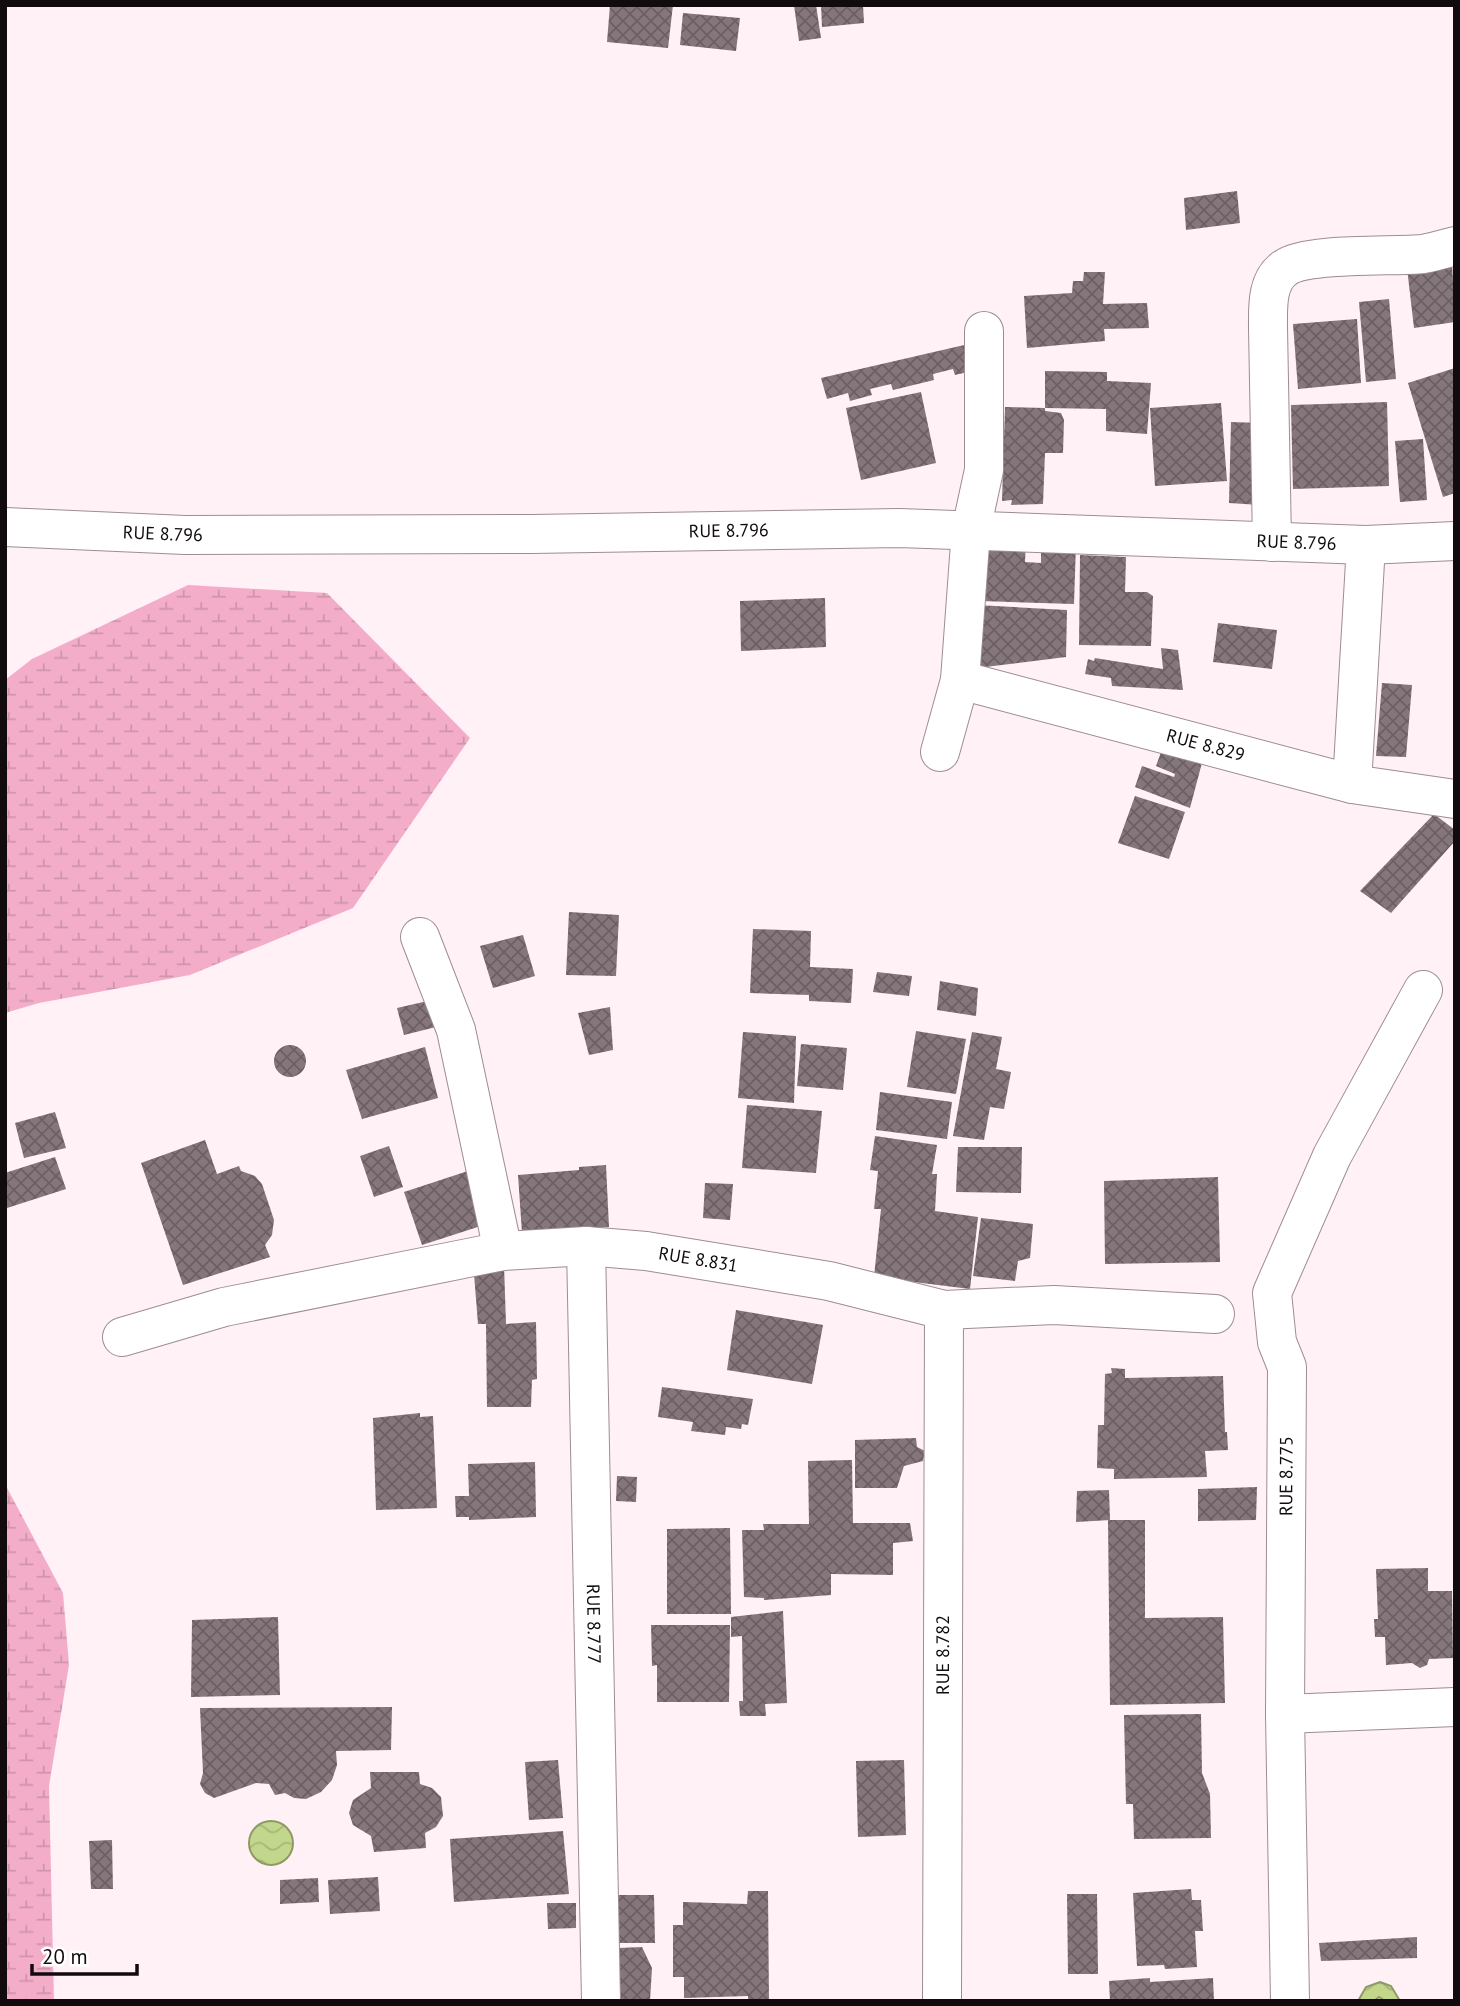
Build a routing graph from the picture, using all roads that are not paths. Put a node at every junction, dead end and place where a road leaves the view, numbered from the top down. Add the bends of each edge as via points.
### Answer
1 (1455, 246) edge
2 (984, 331) dead end
3 (5, 527) edge
4 (971, 530) junction
5 (1455, 541) edge
6 (1272, 542) junction
7 (1366, 545) junction
8 (960, 680) junction
9 (940, 752) dead end
10 (1352, 784) junction
11 (1455, 799) edge
12 (420, 936) dead end
13 (1423, 990) dead end
14 (586, 1246) junction
15 (503, 1251) junction
16 (944, 1310) junction
17 (1215, 1314) dead end
18 (122, 1337) dead end
19 (1455, 1707) edge
20 (1286, 1714) junction
21 (601, 2001) edge
22 (942, 2001) edge
23 (1290, 2001) edge

1 - 6 street via 1425,254 1305,261 1285,268 1274,281 1268,328
2 - 4 street via 984,470
3 - 4 street, RUE 8.796 via 185,535
4 - 6 street, RUE 8.796
4 - 8 street
5 - 7 street, RUE 8.796
6 - 7 street, RUE 8.796
7 - 10 street
8 - 9 street
8 - 10 street, RUE 8.829
10 - 11 street, RUE 8.829
12 - 15 street via 456,1030
13 - 20 street, RUE 8.775 via 1332,1156 1272,1293 1277,1342 1287,1367
14 - 15 street, RUE 8.831
14 - 16 street, RUE 8.831 via 727,1262
14 - 21 street, RUE 8.777
15 - 18 street, RUE 8.831 via 224,1307
16 - 17 street, RUE 8.831 via 1054,1305
16 - 22 street, RUE 8.782
19 - 20 street
20 - 23 street, RUE 8.775

